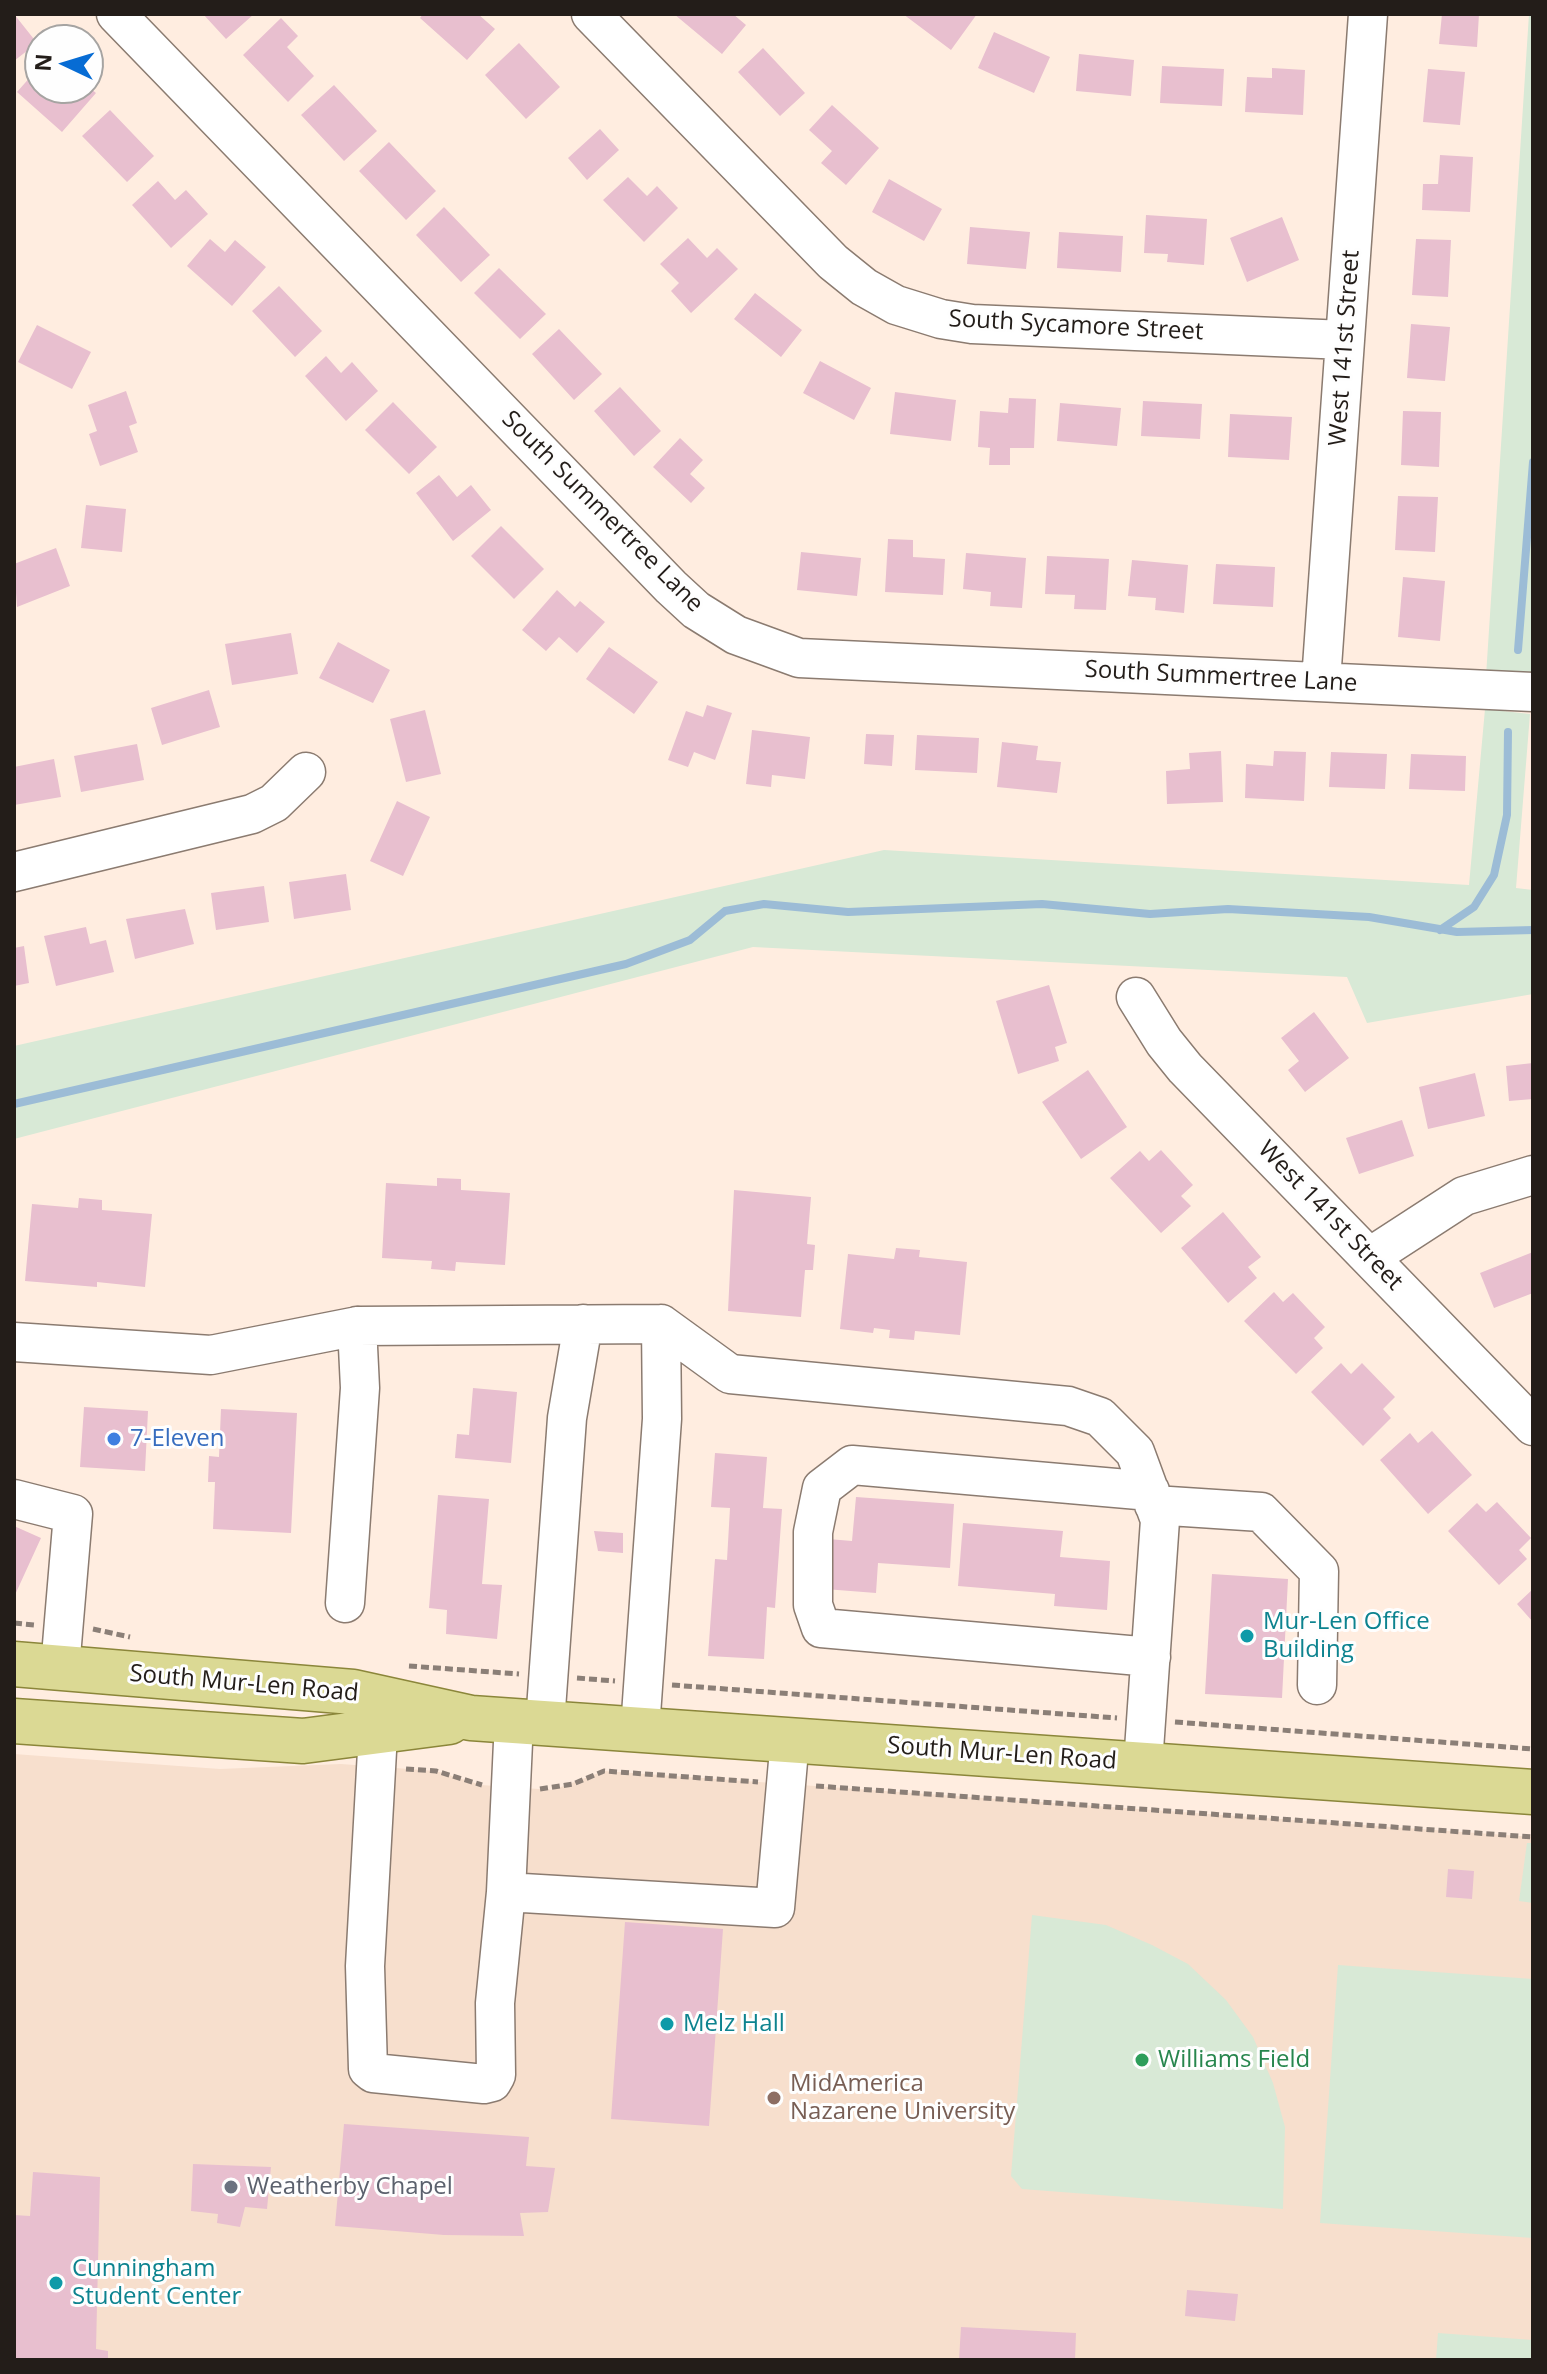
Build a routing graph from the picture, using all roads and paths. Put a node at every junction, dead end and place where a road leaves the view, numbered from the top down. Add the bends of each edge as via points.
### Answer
1 (116, 14) edge
2 (591, 14) edge
3 (1368, 14) edge
4 (1345, 340) junction
5 (1321, 681) junction
6 (1533, 692) edge
7 (306, 772) dead end
8 (14, 872) edge
9 (1136, 997) dead end
10 (1533, 1175) edge
11 (1370, 1257) junction
12 (583, 1324) junction
13 (661, 1324) junction
14 (357, 1326) junction
15 (14, 1342) edge
16 (1533, 1426) edge
17 (1152, 1498) junction
18 (14, 1499) edge
19 (345, 1603) dead end
20 (14, 1623) edge
21 (136, 1640) dead end
22 (62, 1647) junction
23 (1151, 1657) junction
24 (14, 1664) edge
25 (394, 1665) dead end
26 (548, 1676) junction
27 (643, 1683) junction
28 (1317, 1685) dead end
29 (471, 1718) junction
30 (1147, 1720) junction
31 (14, 1721) edge
32 (529, 1722) junction
33 (640, 1729) junction
34 (378, 1733) junction
35 (790, 1739) junction
36 (1533, 1749) edge
37 (1143, 1764) junction
38 (1533, 1792) edge
39 (506, 1892) junction

1 - 5 street, South Summertree Lane via 671,587 736,635 799,658
2 - 4 street, South Sycamore Street via 833,262 896,305 972,324
3 - 4 street, West 141st Street
4 - 5 street, West 141st Street
5 - 6 street, South Summertree Lane
7 - 8 street via 274,803 252,814
9 - 11 street, West 141st Street via 1185,1068
10 - 11 street via 1464,1196
11 - 16 street, West 141st Street
12 - 13 street
12 - 14 street
12 - 26 street via 567,1418
13 - 17 street via 730,1374 1068,1406 1100,1417 1135,1452
13 - 27 street via 662,1419
14 - 15 street via 211,1355
14 - 19 street via 360,1388
17 - 23 street via 1160,1520
17 - 23 street via 852,1465 822,1488 813,1532 813,1605 821,1628
17 - 28 street via 1261,1512 1319,1571
18 - 22 street via 73,1514
20 - 22 path
21 - 22 path via 110,1630
22 - 24 main road, South Mur-Len Road
22 - 29 main road, South Mur-Len Road via 353,1692
23 - 30 street
25 - 26 path
26 - 27 path
26 - 32 street
27 - 30 path
27 - 33 street
29 - 32 main road, South Mur-Len Road
29 - 34 main road, South Mur-Len Road
30 - 36 path
30 - 37 street
31 - 34 main road, South Mur-Len Road via 303,1741
32 - 33 main road, South Mur-Len Road
32 - 39 street
33 - 35 main road, South Mur-Len Road
34 - 39 street via 365,1966 368,2069 373,2073 492,2082
35 - 37 main road, South Mur-Len Road
35 - 39 street via 775,1908
37 - 38 main road, South Mur-Len Road

